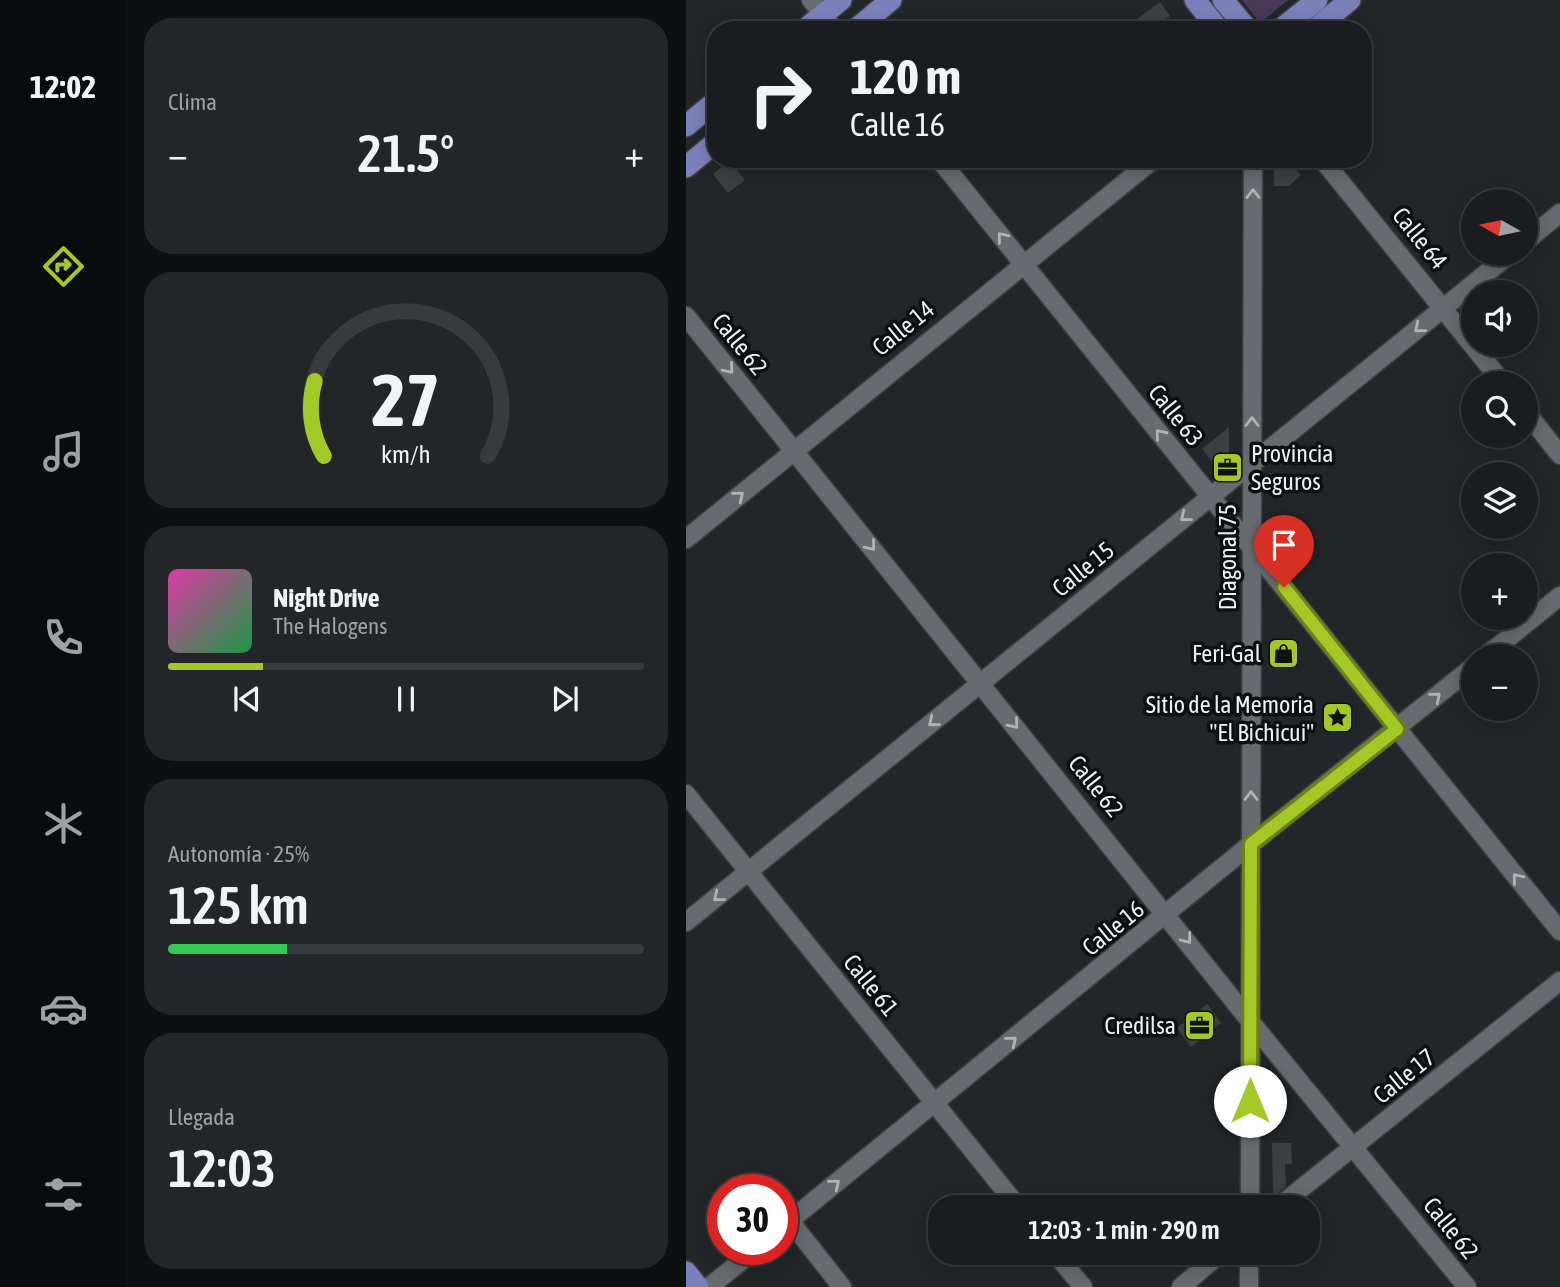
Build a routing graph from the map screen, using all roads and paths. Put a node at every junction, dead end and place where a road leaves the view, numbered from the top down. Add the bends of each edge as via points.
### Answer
1 (841, 0) edge
2 (891, 0) edge
3 (1195, 0) edge
4 (1223, 0) edge
5 (1317, 0) edge
6 (1350, 0) edge
7 (823, 15) edge
8 (866, 21) edge
9 (1212, 21) edge
10 (1240, 21) edge
11 (1291, 21) edge
12 (1325, 21) edge
13 (707, 109) edge
14 (686, 126) edge
15 (707, 150) edge
16 (686, 167) edge
17 (946, 168) edge
18 (1143, 168) edge
19 (1253, 168) edge
20 (1329, 168) edge
21 (1560, 213) edge
22 (1538, 231) edge
23 (1024, 264) junction
24 (1495, 266) edge
25 (1443, 309) junction
26 (686, 316) edge
27 (1493, 371) edge
28 (1538, 427) edge
29 (794, 451) junction
30 (1560, 454) edge
31 (1252, 461) junction
32 (1210, 497) junction
33 (686, 539) edge
34 (1252, 546) junction
35 (1560, 596) edge
36 (1501, 644) edge
37 (1461, 677) edge
38 (981, 683) junction
39 (1397, 729) junction
40 (686, 794) edge
41 (1251, 844) junction
42 (748, 872) junction
43 (1168, 915) junction
44 (686, 922) edge
45 (1560, 931) edge
46 (1560, 981) edge
47 (1250, 1021) junction
48 (935, 1103) junction
49 (1355, 1147) junction
50 (1009, 1195) edge
51 (1250, 1195) edge
52 (1294, 1195) edge
53 (798, 1214) edge
54 (798, 1238) edge
55 (736, 1265) edge
56 (1065, 1265) edge
57 (1207, 1265) edge
58 (1250, 1265) edge
59 (686, 1272) edge
60 (698, 1287) edge
61 (709, 1287) edge
62 (842, 1287) edge
63 (1083, 1287) edge
64 (1181, 1287) edge
65 (1249, 1287) edge
66 (1467, 1287) edge

1 - 7 main road
2 - 8 main road
3 - 9 main road
4 - 10 main road
5 - 11 main road
6 - 12 main road
13 - 14 main road
15 - 16 main road
23 -> 17 street, Calle 63
18 - 23 street, Calle 14
31 -> 19 street, Diagonal 75
20 - 25 street, Calle 64
21 - 22 street
23 - 29 street, Calle 14
32 -> 23 street, Calle 63
24 - 25 street, Calle 15
25 - 27 street, Calle 64
25 -> 31 street, Calle 15
26 -> 29 street, Calle 62
28 - 30 street
33 -> 29 street, Calle 14
29 -> 38 street, Calle 62
31 - 32 street, Calle 15
31 - 34 street, Diagonal 75
32 - 34 street, Calle 63
32 -> 38 street, Calle 15
34 - 39 street, Calle 63
41 -> 34 street, Diagonal 75
35 - 36 street
39 -> 37 street, Calle 16
38 -> 42 street, Calle 15
38 -> 43 street, Calle 62
39 - 41 street, Calle 16
45 -> 39 street, Calle 63
40 - 42 street, Calle 61
41 - 43 street, Calle 16
41 - 47 street, Diagonal 75
42 -> 44 street, Calle 15
42 - 48 street, Calle 61
43 -> 47 street, Calle 62
48 -> 43 street, Calle 16
46 - 49 street, Calle 17
47 - 49 street, Calle 62
47 - 51 street, Diagonal 75
48 - 50 street, Calle 61
53 -> 48 street, Calle 16
49 - 52 street, Calle 17
49 - 66 street, Calle 62
54 - 62 street
55 - 61 street
56 - 63 street
57 - 64 street
58 - 65 street
59 - 60 main road

